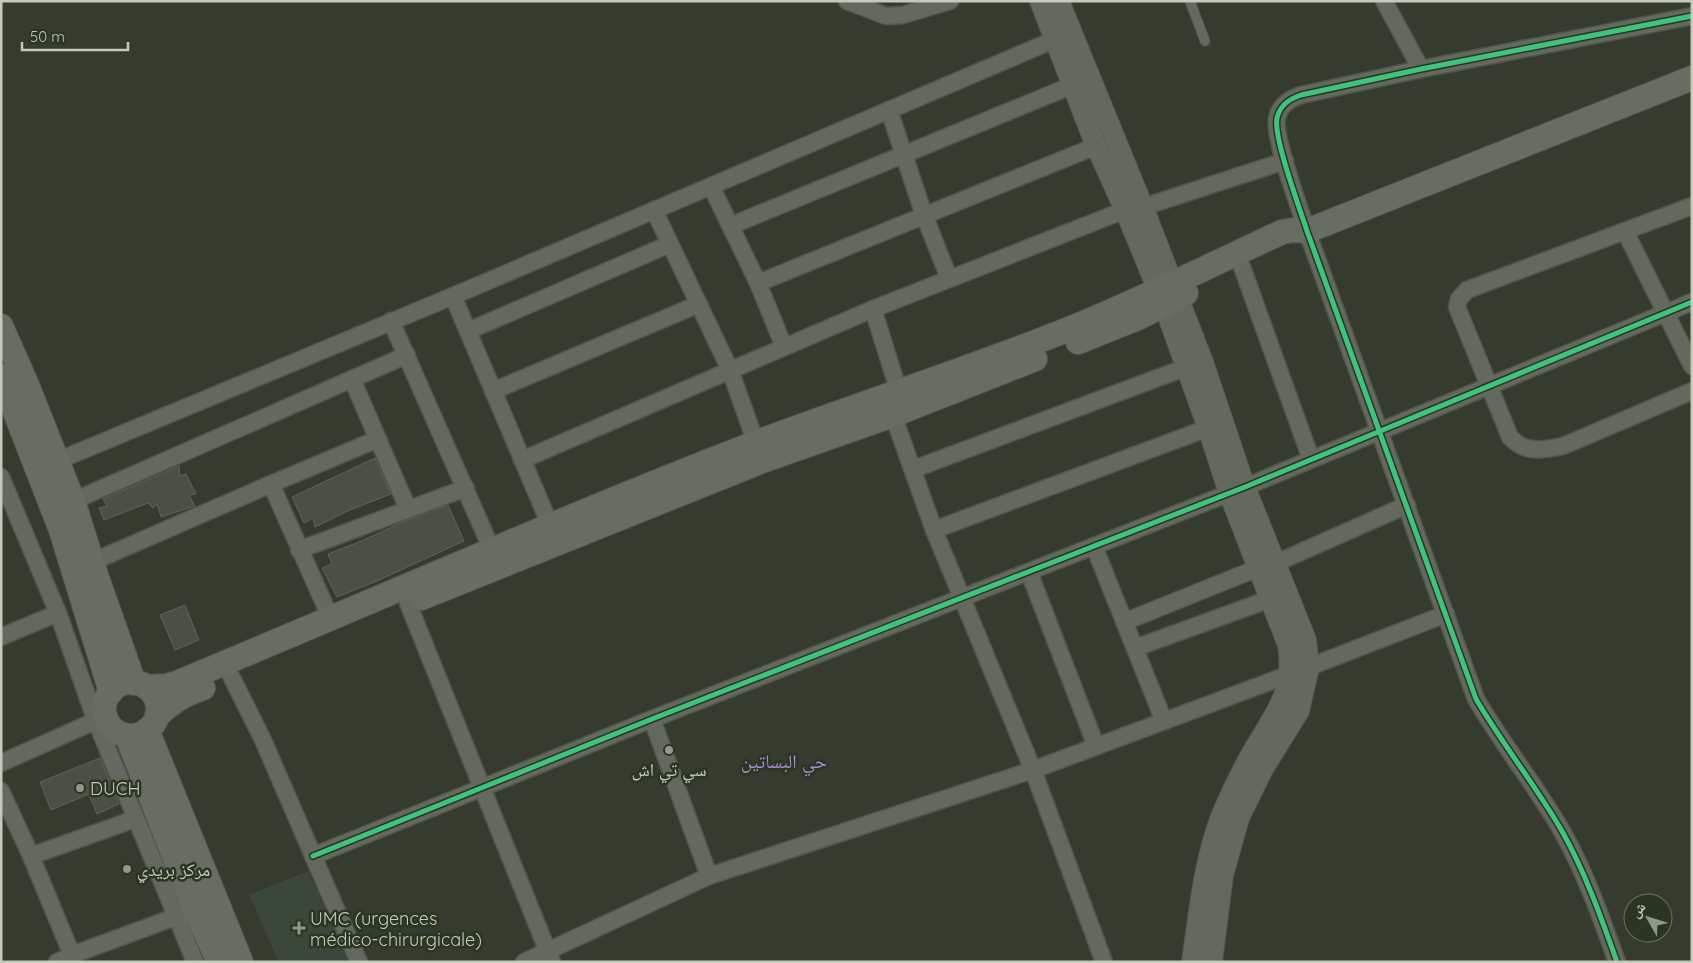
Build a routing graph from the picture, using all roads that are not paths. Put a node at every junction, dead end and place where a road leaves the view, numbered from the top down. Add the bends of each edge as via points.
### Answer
1 (847, 1) edge
2 (950, 1) edge
3 (1040, 1) edge
4 (1059, 1) edge
5 (1190, 1) edge
6 (1384, 1) edge
7 (1692, 16) edge
8 (1056, 39) junction
9 (1205, 41) dead end
10 (1421, 69) junction
11 (1692, 78) edge
12 (1073, 85) junction
13 (889, 110) junction
14 (1096, 146) junction
15 (905, 154) junction
16 (1285, 162) junction
17 (711, 186) junction
18 (1692, 206) edge
19 (1134, 208) junction
20 (654, 210) junction
21 (924, 215) junction
22 (730, 226) junction
23 (1306, 231) junction
24 (1625, 231) junction
25 (670, 244) junction
26 (1242, 267) junction
27 (949, 278) junction
28 (758, 283) junction
29 (1168, 294) junction
30 (453, 296) junction
31 (1692, 302) edge
32 (699, 304) junction
33 (872, 309) junction
34 (1666, 313) junction
35 (391, 321) junction
36 (468, 331) junction
37 (2, 332) edge
38 (784, 347) junction
39 (407, 355) junction
40 (1692, 366) edge
41 (1187, 367) junction
42 (730, 370) junction
43 (1, 376) edge
44 (352, 379) junction
45 (1490, 386) junction
46 (493, 391) junction
47 (899, 392) junction
48 (1692, 392) edge
49 (893, 415) junction
50 (1208, 428) junction
51 (1380, 430) junction
52 (378, 440) junction
53 (756, 443) junction
54 (1311, 459) junction
55 (522, 460) junction
56 (57, 461) junction
57 (914, 469) junction
58 (271, 484) junction
59 (3, 485) edge
60 (466, 488) junction
61 (1237, 490) junction
62 (72, 501) junction
63 (1407, 505) junction
64 (408, 509) junction
65 (550, 524) junction
66 (934, 530) junction
67 (1094, 546) junction
68 (299, 550) junction
69 (495, 557) junction
70 (92, 562) junction
71 (1267, 565) junction
72 (1028, 572) junction
73 (962, 598) junction
74 (1270, 599) junction
75 (408, 603) junction
76 (58, 613) junction
77 (1446, 614) junction
78 (331, 619) junction
79 (1124, 622) junction
80 (1, 637) edge
81 (1135, 648) junction
82 (1309, 667) junction
83 (1290, 674) junction
84 (231, 676) junction
85 (140, 685) junction
86 (111, 692) junction
87 (101, 719) junction
88 (652, 719) junction
89 (1164, 721) junction
90 (144, 727) junction
91 (1096, 746) junction
92 (1, 763) edge
93 (1033, 770) junction
94 (482, 787) junction
95 (1, 792) edge
96 (135, 819) junction
97 (31, 856) junction
98 (313, 856) junction
99 (710, 876) junction
100 (185, 914) junction
101 (72, 955) junction
102 (550, 956) edge
103 (57, 962) edge
104 (194, 962) edge
105 (219, 962) edge
106 (241, 962) edge
107 (359, 962) edge
108 (524, 962) edge
109 (1104, 962) edge
110 (1192, 962) edge
111 (1212, 962) edge
112 (1617, 962) edge

1 - 2 street via 886,16 903,15
3 - 8 street
4 - 19 street
5 - 9 lane
6 - 10 street
7 - 10 street
8 - 12 street
8 - 13 street
10 - 16 street via 1292,98 1284,104 1277,121
11 - 23 main road
12 - 14 street
12 - 15 street
13 - 15 street
13 - 17 street
14 - 19 street
14 - 21 street
15 - 21 street
15 - 22 street
16 - 19 street
16 - 23 street
17 - 20 street
17 - 22 street
18 - 24 street
19 - 27 street
19 - 29 street
20 - 25 street
20 - 30 street
21 - 27 street
21 - 28 street
22 - 28 street
23 - 26 main road via 1288,246
23 - 29 main road via 1282,232
23 - 51 street
24 - 34 street
24 - 45 street via 1467,290 1459,299 1457,307
25 - 32 street
25 - 36 street
26 - 29 main road
26 - 54 street
27 - 33 street
28 - 38 street
29 - 41 street
29 - 47 main road
29 - 49 main road via 1132,321
29 - 61 street via 1203,362
30 - 35 street
30 - 36 street
31 - 34 street
32 - 42 street
32 - 46 street
33 - 38 street
33 - 47 street
34 - 40 street
34 - 45 street
35 - 39 street
35 - 56 street
36 - 46 street
37 - 56 main road
38 - 42 street
39 - 44 street
39 - 60 street
41 - 50 street
41 - 57 street
42 - 53 street
42 - 55 street
43 - 86 main road via 61,530
44 - 52 street
44 - 62 street
45 - 48 street via 1510,437 1521,447 1540,451 1563,446
45 - 51 street
46 - 55 street
47 - 53 main road
49 - 57 street
49 - 69 main road
50 - 61 street
50 - 66 street
51 - 54 street
51 - 63 street
52 - 58 street
52 - 64 street
53 - 65 main road
54 - 61 street
55 - 65 street
56 - 62 main road
57 - 66 street
58 - 68 street
58 - 70 street
59 - 76 street
60 - 64 street
60 - 69 street
61 - 67 street
61 - 71 street
62 - 70 main road
63 - 71 street
63 - 77 street
64 - 68 street
65 - 69 main road
66 - 73 street
67 - 72 street
67 - 79 street
68 - 78 street
69 - 75 main road
69 - 78 main road
70 - 85 main road
71 - 74 street
71 - 79 street
71 - 82 street via 1306,640
72 - 73 street
72 - 91 street
73 - 88 street
73 - 93 street
74 - 81 street
74 - 83 street via 1288,645
75 - 84 main road
75 - 94 street
76 - 80 street
76 - 87 street
77 - 82 street
77 - 112 street via 1476,700 1539,796 1584,873
78 - 85 main road via 178,683
79 - 81 street
81 - 89 street
82 - 83 street
82 - 111 street via 1299,711 1263,769 1239,818 1224,875
83 - 89 street
83 - 110 street via 1281,706 1248,760 1222,813 1205,870
84 - 90 main road via 174,700
84 - 98 street via 263,740
85 - 86 main road via 121,685
85 - 90 main road via 155,696 157,703
86 - 87 main road
87 - 90 main road via 113,728
87 - 92 street
87 - 96 street
88 - 94 street
88 - 99 street
89 - 91 street
90 - 100 main road
90 - 106 main road
91 - 93 street
93 - 99 street
93 - 109 street
94 - 98 street
94 - 102 street
95 - 97 street
96 - 97 street
96 - 100 street
97 - 101 street
98 - 107 street
99 - 102 street
100 - 101 street
100 - 104 street
100 - 105 main road
101 - 103 street
102 - 108 street

